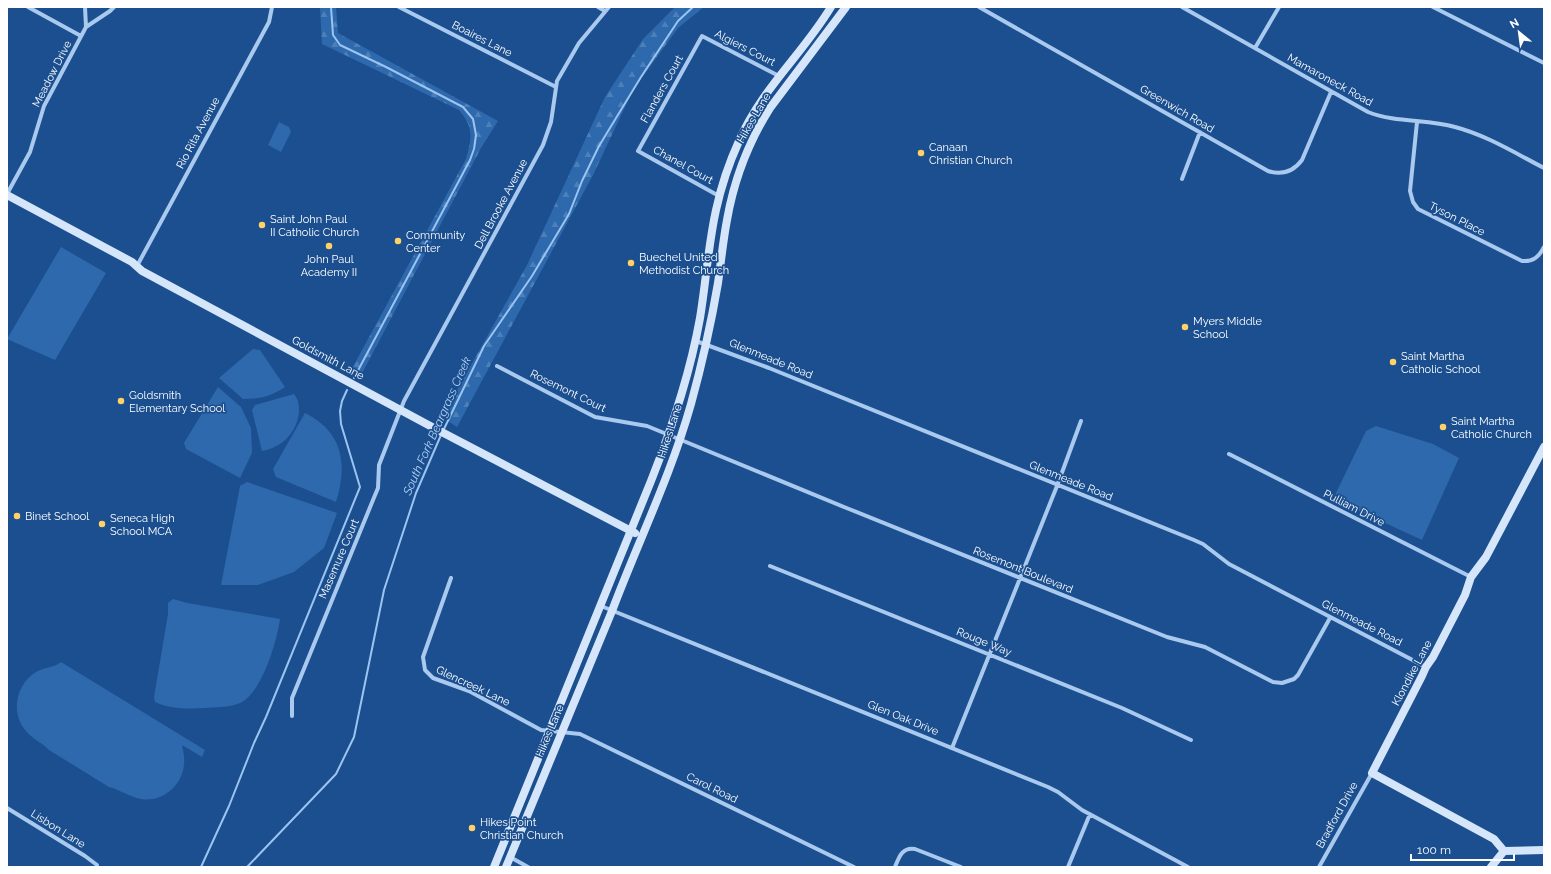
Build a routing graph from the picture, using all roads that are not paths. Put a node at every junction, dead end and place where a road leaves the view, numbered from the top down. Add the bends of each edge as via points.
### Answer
1 (28, 7) edge
2 (85, 7) edge
3 (114, 7) edge
4 (272, 7) edge
5 (399, 7) edge
6 (598, 7) edge
7 (609, 7) edge
8 (831, 7) edge
9 (846, 7) edge
10 (979, 7) edge
11 (1182, 7) edge
12 (1278, 7) edge
13 (1433, 7) edge
14 (605, 11) junction
15 (86, 27) junction
16 (81, 36) junction
17 (702, 36) joint
18 (1255, 48) junction
19 (1544, 63) edge
20 (779, 76) junction
21 (556, 87) junction
22 (1331, 92) junction
23 (1417, 122) junction
24 (1200, 132) junction
25 (638, 151) joint
26 (1544, 168) edge
27 (1182, 179) dead end
28 (7, 195) edge
29 (720, 196) junction
30 (1544, 247) edge
31 (137, 266) junction
32 (695, 341) junction
33 (707, 344) junction
34 (497, 366) dead end
35 (400, 409) junction
36 (1081, 421) dead end
37 (669, 435) junction
38 (680, 440) junction
39 (1544, 447) edge
40 (1229, 454) dead end
41 (1057, 486) junction
42 (631, 531) junction
43 (641, 536) junction
44 (770, 566) dead end
45 (1472, 577) junction
46 (451, 578) dead end
47 (1020, 578) junction
48 (600, 606) junction
49 (612, 611) junction
50 (1330, 618) junction
51 (990, 654) junction
52 (1426, 667) junction
53 (292, 716) dead end
54 (549, 730) junction
55 (562, 731) junction
56 (1191, 740) dead end
57 (952, 748) junction
58 (1372, 773) junction
59 (7, 808) edge
60 (1090, 814) junction
61 (1544, 850) edge
62 (1504, 851) junction
63 (510, 857) junction
64 (97, 867) edge
65 (494, 867) edge
66 (506, 867) edge
67 (528, 867) edge
68 (854, 867) edge
69 (895, 867) edge
70 (961, 867) edge
71 (1068, 867) edge
72 (1188, 867) edge
73 (1319, 867) edge
74 (1491, 867) edge

1 - 16 street
2 - 15 street
3 - 15 street, Meadow Drive
4 - 31 street, Rio Rita Avenue via 269,22
5 - 21 street, Boaires Lane
6 - 14 street
7 - 14 street, Dell Brooke Avenue
8 - 20 main road, Hikes Lane
9 - 33 main road, Hikes Lane via 770,108 745,154 727,220
10 - 24 street, Greenwich Road
11 - 18 street, Mamaroneck Road
12 - 18 street
13 - 19 street
14 - 21 street, Dell Brooke Avenue via 579,43
15 - 16 street, Meadow Drive
16 - 28 street, Meadow Drive via 44,106 30,152
17 - 20 street, Algiers Court
17 - 25 street, Flanders Court
18 - 22 street, Mamaroneck Road
20 - 29 main road, Hikes Lane via 748,121
21 - 35 street, Dell Brooke Avenue via 551,122 543,145
22 - 23 street, Mamaroneck Road via 1378,116
22 - 24 street, Greenwich Road via 1302,160 1296,167 1285,172 1268,171
23 - 26 street, Mamaroneck Road via 1445,124 1474,133
23 - 30 street, Tyson Place via 1410,191 1418,209 1522,261 1535,259
24 - 27 street
25 - 29 street, Chanel Court
28 - 31 main road, Goldsmith Lane
29 - 32 main road, Hikes Lane
31 - 35 main road, Goldsmith Lane via 142,271
32 - 33 street, Glenmeade Road
32 - 37 main road, Hikes Lane
33 - 38 main road, Hikes Lane
33 - 41 street, Glenmeade Road
34 - 37 street, Rosemont Court via 595,417 647,426
35 - 42 main road, Goldsmith Lane
35 - 53 street, Masemure Court via 378,465 378,488 292,698
36 - 41 street
37 - 38 street, Rosemont Court
37 - 42 main road, Hikes Lane
38 - 43 main road, Hikes Lane
38 - 47 street, Rosemont Boulevard
39 - 45 main road, Klondike Lane via 1486,557
40 - 45 street, Pulliam Drive
41 - 47 street
41 - 50 street, Glenmeade Road via 1203,544 1229,564
42 - 43 main road, Goldsmith Lane
42 - 48 main road, Hikes Lane
43 - 49 main road, Hikes Lane
44 - 51 street, Rouge Way
45 - 52 main road, Klondike Lane via 1466,595
46 - 54 street, Glencreek Lane via 426,650 423,662 425,670 433,678 469,691 541,730
47 - 50 street, Rosemont Boulevard via 1166,637 1205,647 1278,683 1287,682 1298,675
47 - 51 street
48 - 49 street, Glen Oak Drive
48 - 54 main road, Hikes Lane
49 - 55 main road, Hikes Lane
49 - 57 street, Glen Oak Drive
50 - 52 street, Glenmeade Road
51 - 56 street, Rouge Way via 1122,708
51 - 57 street
52 - 58 main road, Klondike Lane
54 - 55 street, Glencreek Lane
54 - 65 main road, Hikes Lane
55 - 63 main road, Hikes Lane
55 - 68 street, Carol Road via 580,734
57 - 60 street, Glen Oak Drive via 1048,787
58 - 62 main road via 1494,839
58 - 73 street, Bradford Drive
59 - 64 street, Lisbon Lane via 85,856
60 - 71 street
60 - 72 street, Glen Oak Drive
61 - 62 main road
62 - 74 main road
63 - 66 main road, Hikes Lane
63 - 67 street
69 - 70 street via 903,851 910,848

